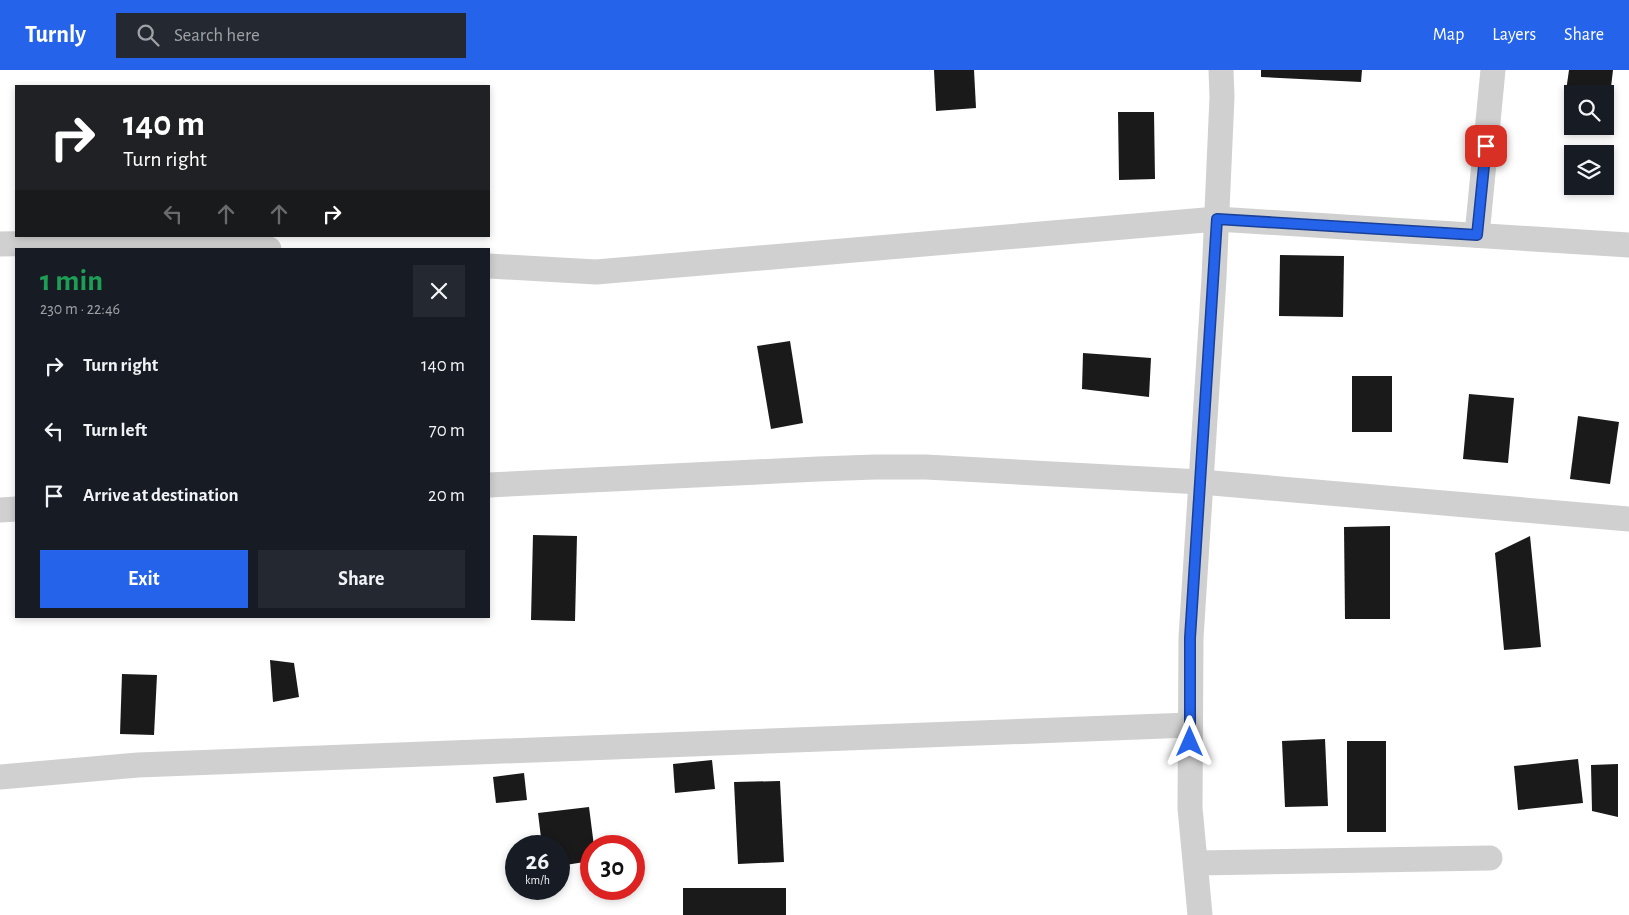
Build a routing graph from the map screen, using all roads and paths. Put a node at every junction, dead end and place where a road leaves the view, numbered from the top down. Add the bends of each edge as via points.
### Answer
1 (1221, 70) edge
2 (1492, 70) edge
3 (1217, 219) junction
4 (1477, 235) junction
5 (0, 244) edge
6 (1629, 245) edge
7 (258, 248) edge
8 (490, 266) edge
9 (1201, 482) junction
10 (490, 485) edge
11 (15, 509) edge
12 (0, 510) edge
13 (1629, 519) edge
14 (1190, 725) junction
15 (0, 777) edge
16 (1490, 858) dead end
17 (1196, 863) junction
18 (1200, 915) edge

1 - 3 street
2 - 4 street
3 - 4 street
3 - 8 street via 596,272
3 - 9 street
4 - 6 street
5 - 7 street via 177,241
9 - 10 street via 875,466
9 - 13 street
9 - 14 street via 1190,638
11 - 12 street
14 - 15 street via 138,765
14 - 17 street via 1190,808
16 - 17 street
17 - 18 street

